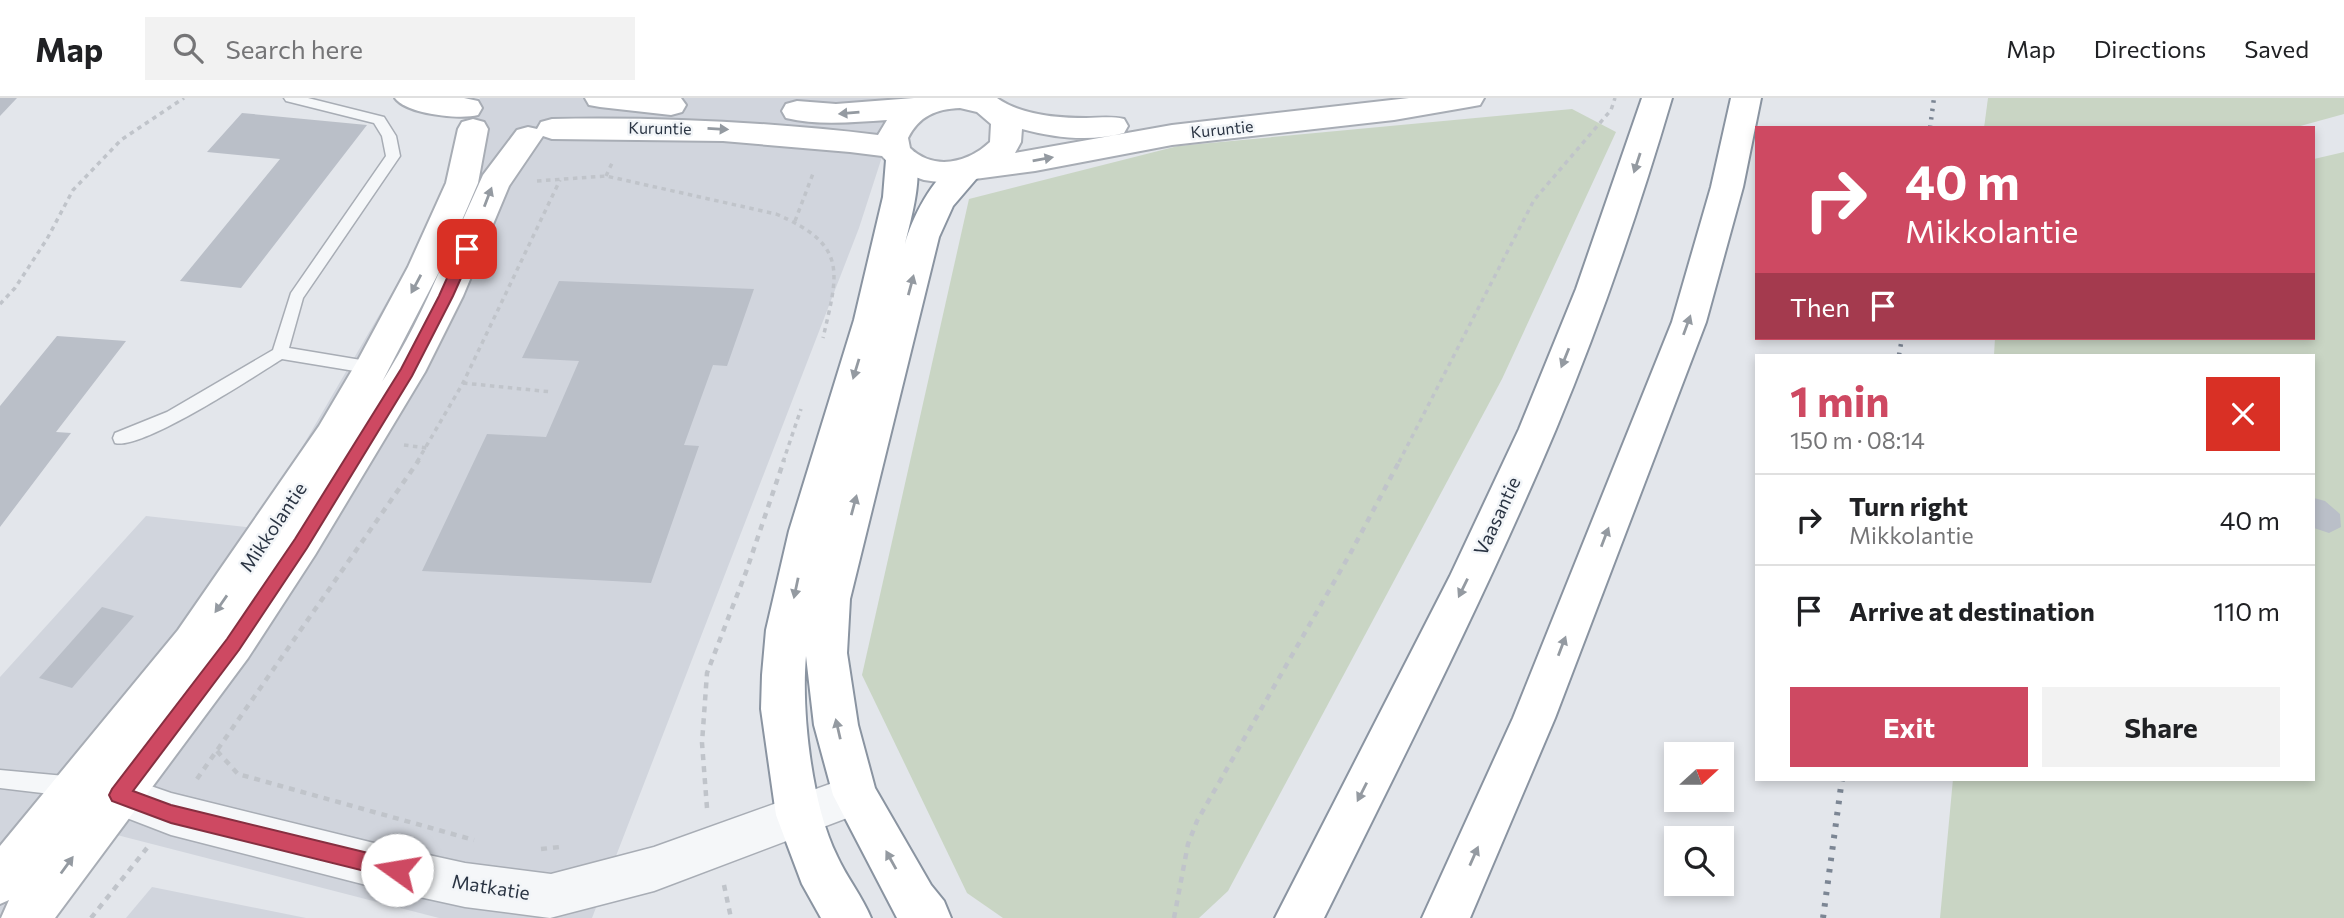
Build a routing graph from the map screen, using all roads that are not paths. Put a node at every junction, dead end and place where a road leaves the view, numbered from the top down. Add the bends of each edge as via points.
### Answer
1 (291, 98) edge
2 (410, 98) edge
3 (580, 98) edge
4 (600, 98) edge
5 (1379, 98) edge
6 (1469, 98) edge
7 (1657, 98) edge
8 (1746, 98) edge
9 (971, 99) edge
10 (917, 108) junction
11 (471, 112) edge
12 (999, 113) junction
13 (540, 133) junction
14 (897, 153) junction
15 (971, 169) junction
16 (280, 353) junction
17 (390, 370) junction
18 (121, 438) dead end
19 (0, 779) edge
20 (99, 791) junction
21 (855, 795) junction
22 (799, 815) junction
23 (0, 881) edge
24 (24, 918) edge
25 (847, 918) edge
26 (927, 918) edge
27 (1299, 918) edge
28 (1446, 918) edge

1 - 16 lane via 379,120 389,136 393,156 296,297
2 - 11 main road, Kuruntie
3 - 13 main road, Mikkolantie via 573,113
10 -> 4 main road, Kuruntie via 836,114
5 - 12 main road, Kuruntie via 1100,128 1046,126
15 -> 6 main road, Kuruntie via 1172,135
7 -> 27 main road, Vaasantie via 1591,295 1517,475
28 -> 8 main road via 1534,718 1689,322 1727,187
9 - 10 main road via 938,100
9 - 12 main road
10 - 14 main road via 897,125
11 - 13 main road, Kuruntie via 487,137
11 -> 17 main road, Mikkolantie via 462,183 425,267
12 - 15 main road via 1007,125 1007,139 993,158
13 -> 14 main road, Kuruntie via 715,128 816,136
17 -> 13 main road, Mikkolantie via 446,296 494,183
14 - 15 main road via 914,168 930,172
14 -> 22 main road via 899,197 871,320 818,494 787,630 782,709
21 -> 15 main road via 836,725 826,653 830,599 923,237 940,199
16 - 17 lane
16 - 18 lane via 173,417
17 - 20 main road, Mikkolantie via 301,543 233,645
19 - 20 lane
20 - 22 street, Matkatie via 171,814 465,885 551,896 654,869
20 - 23 main road, Mikkolantie
24 -> 20 main road, Mikkolantie
21 - 22 street, Matkatie
26 -> 21 main road
22 - 25 main road via 818,868

